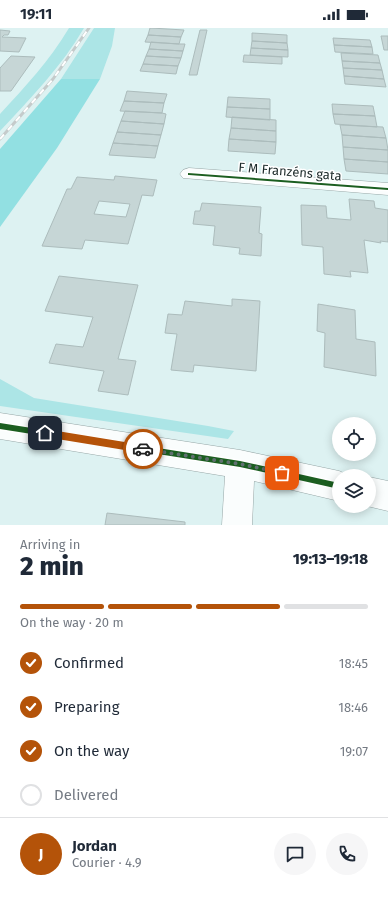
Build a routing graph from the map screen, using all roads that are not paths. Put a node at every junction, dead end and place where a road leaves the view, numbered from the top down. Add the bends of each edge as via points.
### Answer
1 (189, 174) dead end
2 (388, 190) edge
3 (0, 426) edge
4 (240, 464) junction
5 (332, 484) edge
6 (376, 493) edge
7 (388, 496) edge
8 (237, 525) edge

1 - 2 street, F M Franzéns gata
3 - 4 street
4 - 5 street
4 - 8 street
6 - 7 street

